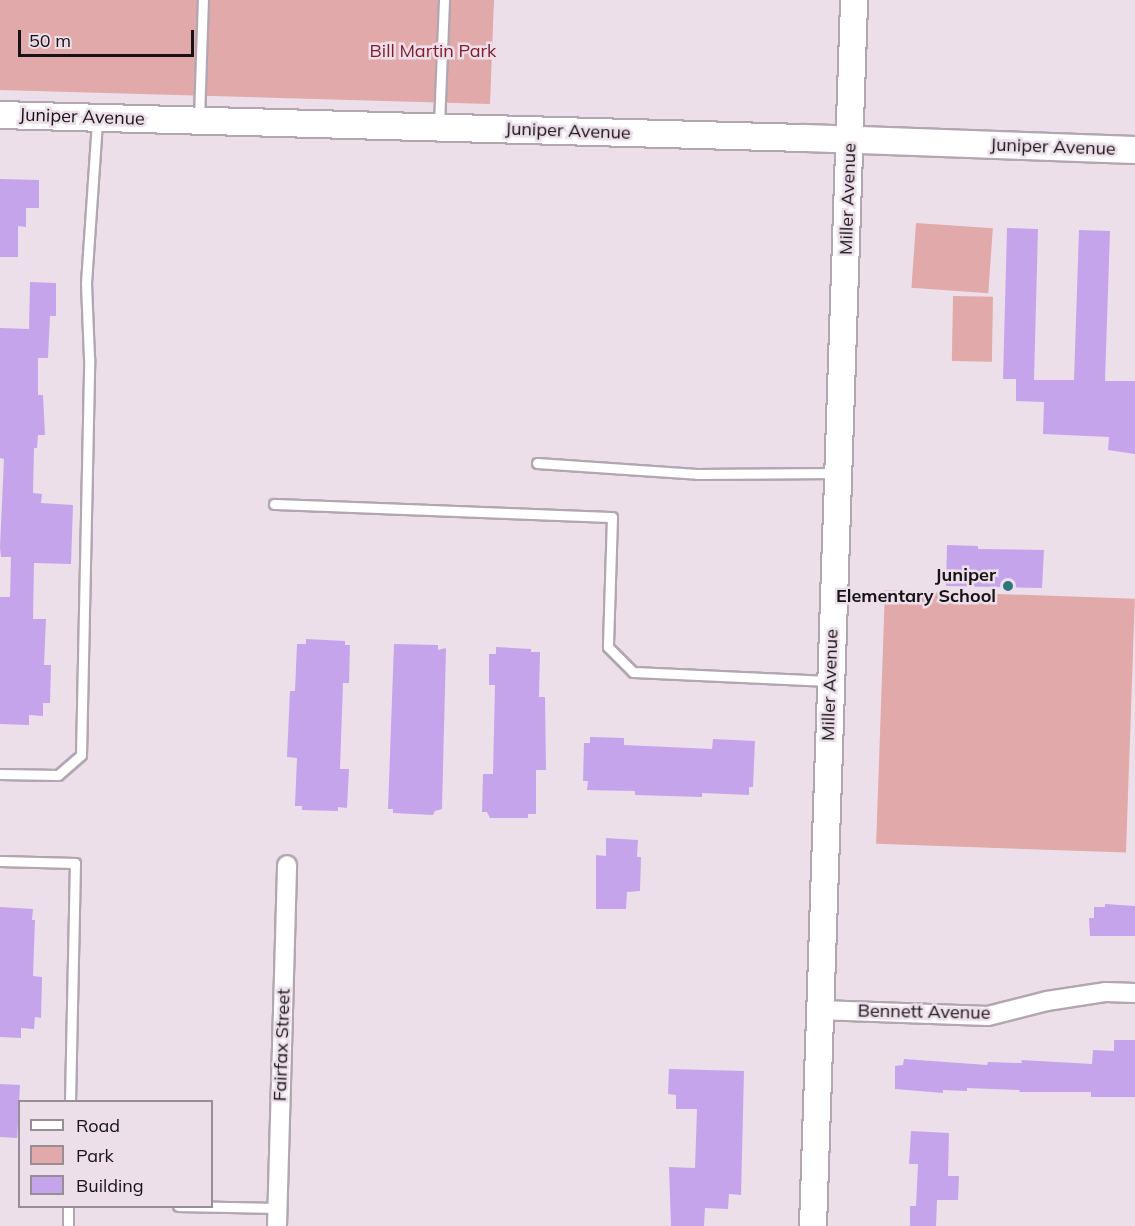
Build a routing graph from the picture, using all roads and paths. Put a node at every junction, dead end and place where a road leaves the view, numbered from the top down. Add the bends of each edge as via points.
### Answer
1 (203, 0) edge
2 (444, 0) edge
3 (854, 0) edge
4 (0, 115) edge
5 (97, 118) junction
6 (199, 121) junction
7 (439, 127) junction
8 (850, 139) junction
9 (1135, 150) edge
10 (537, 463) dead end
11 (837, 473) junction
12 (273, 504) dead end
13 (830, 681) junction
14 (0, 774) edge
15 (0, 861) edge
16 (287, 865) dead end
17 (1135, 993) edge
18 (819, 1010) junction
19 (70, 1100) edge
20 (68, 1208) edge
21 (196, 1208) edge
22 (277, 1217) edge
23 (68, 1226) edge
24 (813, 1226) edge

1 - 6 lane
2 - 7 lane
3 - 8 street, Miller Avenue
4 - 5 street, Juniper Avenue
5 - 6 street, Juniper Avenue
5 - 14 lane via 86,283 89,358 81,755 58,775
6 - 7 street, Juniper Avenue
7 - 8 street, Juniper Avenue
8 - 9 street, Juniper Avenue
8 - 11 street, Miller Avenue
10 - 11 lane via 697,474
11 - 13 street, Miller Avenue
12 - 13 lane via 612,517 608,647 633,672
13 - 18 street, Miller Avenue
15 - 19 lane via 75,864
16 - 22 street, Fairfax Street
17 - 18 street, Bennett Avenue via 1106,992 1047,1001 988,1016
18 - 24 street, Miller Avenue
20 - 23 lane
21 - 22 lane

